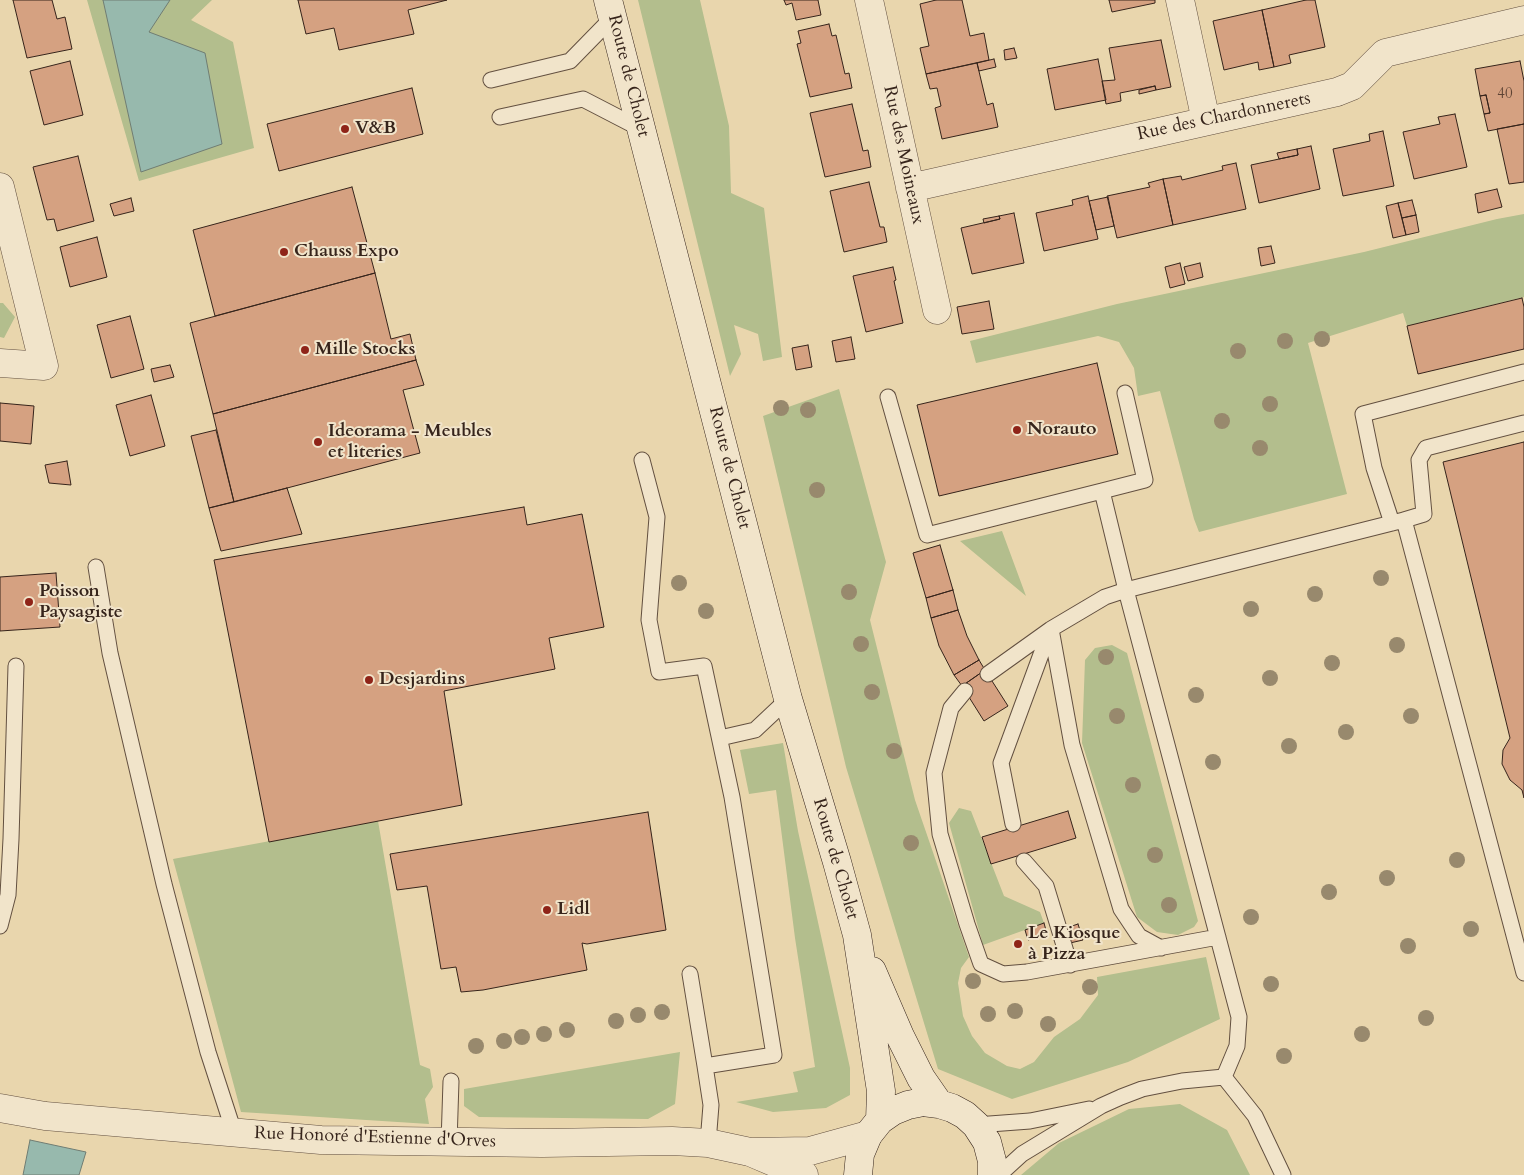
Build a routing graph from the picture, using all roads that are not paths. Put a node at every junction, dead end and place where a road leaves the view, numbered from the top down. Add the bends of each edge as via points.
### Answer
1 (870, 0) edge
2 (1180, 0) edge
3 (610, 9) edge
4 (1524, 20) edge
5 (491, 80) dead end
6 (500, 117) dead end
7 (1206, 121) junction
8 (641, 129) junction
9 (0, 187) edge
10 (910, 188) junction
11 (11, 274) edge
12 (938, 310) dead end
13 (0, 363) edge
14 (1524, 372) edge
15 (1125, 393) dead end
16 (888, 397) dead end
17 (1524, 423) edge
18 (642, 460) dead end
19 (1102, 491) junction
20 (1398, 522) junction
21 (96, 568) dead end
22 (1126, 590) junction
23 (1051, 629) junction
24 (16, 666) dead end
25 (988, 674) dead end
26 (965, 691) dead end
27 (788, 699) junction
28 (720, 738) junction
29 (1013, 824) dead end
30 (1024, 861) dead end
31 (0, 926) edge
32 (857, 934) junction
33 (1218, 937) junction
34 (1161, 948) junction
35 (1070, 965) junction
36 (1524, 973) edge
37 (690, 974) dead end
38 (705, 1066) junction
39 (1224, 1077) junction
40 (451, 1081) dead end
41 (939, 1104) junction
42 (1101, 1106) junction
43 (0, 1108) edge
44 (976, 1125) junction
45 (874, 1128) junction
46 (234, 1132) junction
47 (449, 1143) junction
48 (708, 1143) junction
49 (750, 1152) junction
50 (804, 1175) edge
51 (858, 1175) edge
52 (992, 1175) edge
53 (999, 1175) edge
54 (1283, 1175) edge

1 - 10 street, Rue des Moineaux
2 - 7 street
3 - 5 lane via 570,61
3 - 8 street, Route de Cholet
4 - 7 street, Rue des Chardonnerets via 1385,53 1352,86 1337,92
6 - 8 lane via 583,99
7 - 10 street, Rue des Chardonnerets
8 - 27 street, Route de Cholet
9 - 11 street
10 - 12 street, Rue des Moineaux
11 - 13 street via 44,366
14 - 20 lane via 1363,414 1374,468
15 - 19 lane via 1145,480
16 - 19 lane via 927,535
17 - 20 lane via 1426,448 1419,460 1424,514
18 - 28 lane via 657,516 649,620 659,672 704,666
19 - 22 lane
20 - 22 lane
20 - 36 lane
21 - 46 lane via 110,654 164,884 208,1052
22 - 23 lane via 1105,597
22 - 33 lane
23 - 25 lane
23 - 29 lane via 1000,763
23 - 34 lane via 1072,744 1121,909 1140,936
24 - 31 lane via 8,895
26 - 35 lane via 951,708 934,773 940,834 981,964 1004,974
27 - 28 lane via 755,730
27 - 32 street, Route de Cholet
28 - 38 lane via 774,1055
30 - 35 lane via 1046,886
32 - 41 street, Route de Cholet via 920,1078
32 - 45 street, Route de Cholet via 881,1091
33 - 34 lane
33 - 39 lane via 1239,1017 1237,1046
34 - 35 lane
37 - 38 lane
38 - 48 lane via 712,1105
39 - 42 lane via 1182,1080 1142,1089
39 - 54 lane via 1255,1116
40 - 47 lane
41 - 44 street via 959,1112
41 - 45 street, Rue Honoré d'Estienne d'Orves via 923,1102 908,1105 893,1111
42 - 44 lane via 1030,1121
42 - 53 lane via 1022,1154
43 - 46 street, Rue Honoré d'Estienne d'Orves via 45,1116
44 - 52 street via 987,1142
45 - 49 street, Rue Honoré d'Estienne d'Orves via 810,1151
45 - 51 street, Route de Cholet via 860,1154
46 - 47 street, Rue Honoré d'Estienne d'Orves via 321,1140
47 - 48 street, Rue Honoré d'Estienne d'Orves via 672,1140
48 - 49 street, Rue Honoré d'Estienne d'Orves
49 - 50 street, Rue Honoré d'Estienne d'Orves

